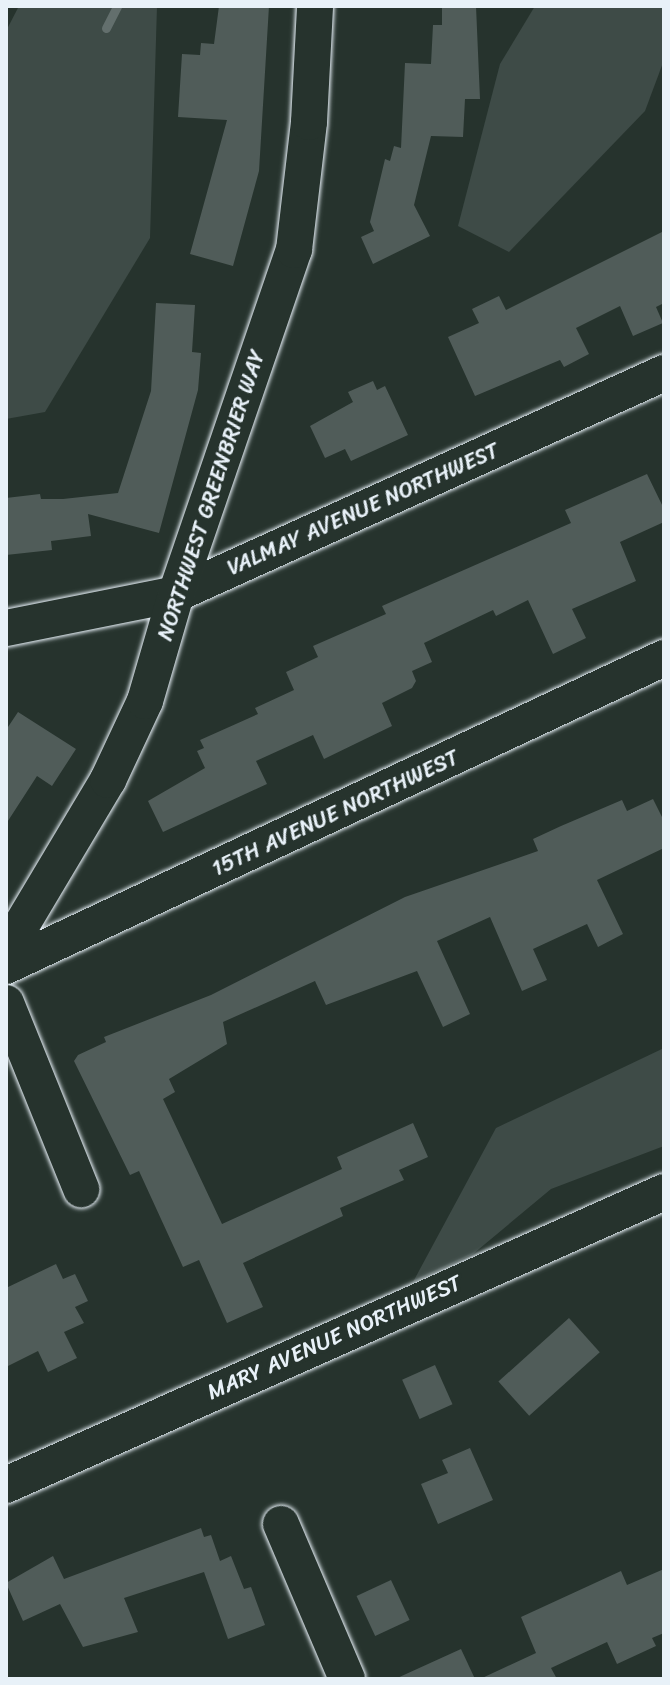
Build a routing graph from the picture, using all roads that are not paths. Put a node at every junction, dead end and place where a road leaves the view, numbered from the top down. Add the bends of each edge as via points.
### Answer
1 (315, 6) edge
2 (664, 373) edge
3 (176, 594) junction
4 (6, 628) edge
5 (664, 658) edge
6 (6, 951) edge
7 (6, 966) edge
8 (6, 1003) edge
9 (81, 1189) dead end
10 (664, 1192) edge
11 (6, 1485) edge
12 (281, 1524) dead end
13 (347, 1679) edge

1 - 3 street, NORTHWEST GREENBRIER WAY via 294,250
2 - 3 street, VALMAY AVENUE NORTHWEST
3 - 4 street, VALMAY AVENUE NORTHWEST
3 - 6 street, NORTHWEST GREENBRIER WAY via 145,701 108,780
5 - 7 street, 15TH AVENUE NORTHWEST
8 - 9 street
10 - 11 street, MARY AVENUE NORTHWEST
12 - 13 street

